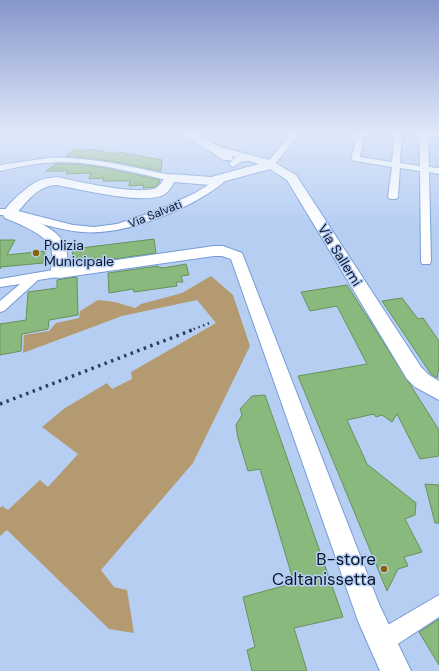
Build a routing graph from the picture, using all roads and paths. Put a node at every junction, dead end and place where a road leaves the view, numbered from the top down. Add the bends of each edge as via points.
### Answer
1 (27, 163) edge
2 (89, 163) edge
3 (231, 163) edge
4 (237, 163) edge
5 (265, 163) edge
6 (384, 163) edge
7 (424, 163) edge
8 (270, 165) junction
9 (396, 165) junction
10 (0, 168) edge
11 (236, 169) junction
12 (424, 169) junction
13 (439, 171) edge
14 (171, 178) junction
15 (221, 180) junction
16 (393, 197) dead end
17 (5, 212) edge
18 (426, 261) dead end
19 (59, 273) junction
20 (35, 277) junction
21 (0, 283) edge
22 (0, 308) edge
23 (439, 391) edge
24 (439, 605) edge
25 (382, 640) junction
26 (396, 671) edge

1 - 10 street
2 - 14 street
3 - 11 street, Via Sallemi
4 - 11 street
5 - 8 street, Via Sallemi
6 - 9 street
7 - 12 street
8 - 11 street, Via Salvati
8 - 23 street, Via Sallemi via 292,178 414,372 422,381
9 - 12 street
9 - 16 street
11 - 15 street, Via Salvati
12 - 13 street
12 - 18 street
14 - 15 street
14 - 17 street via 161,190 152,193 125,193 47,181
15 - 17 street, Via Salvati via 212,188 161,213 115,229 81,229
17 - 19 street via 39,229 59,246
19 - 20 street
19 - 25 street via 223,251 236,256 365,604
20 - 21 street
20 - 22 street
24 - 25 street
25 - 26 street

